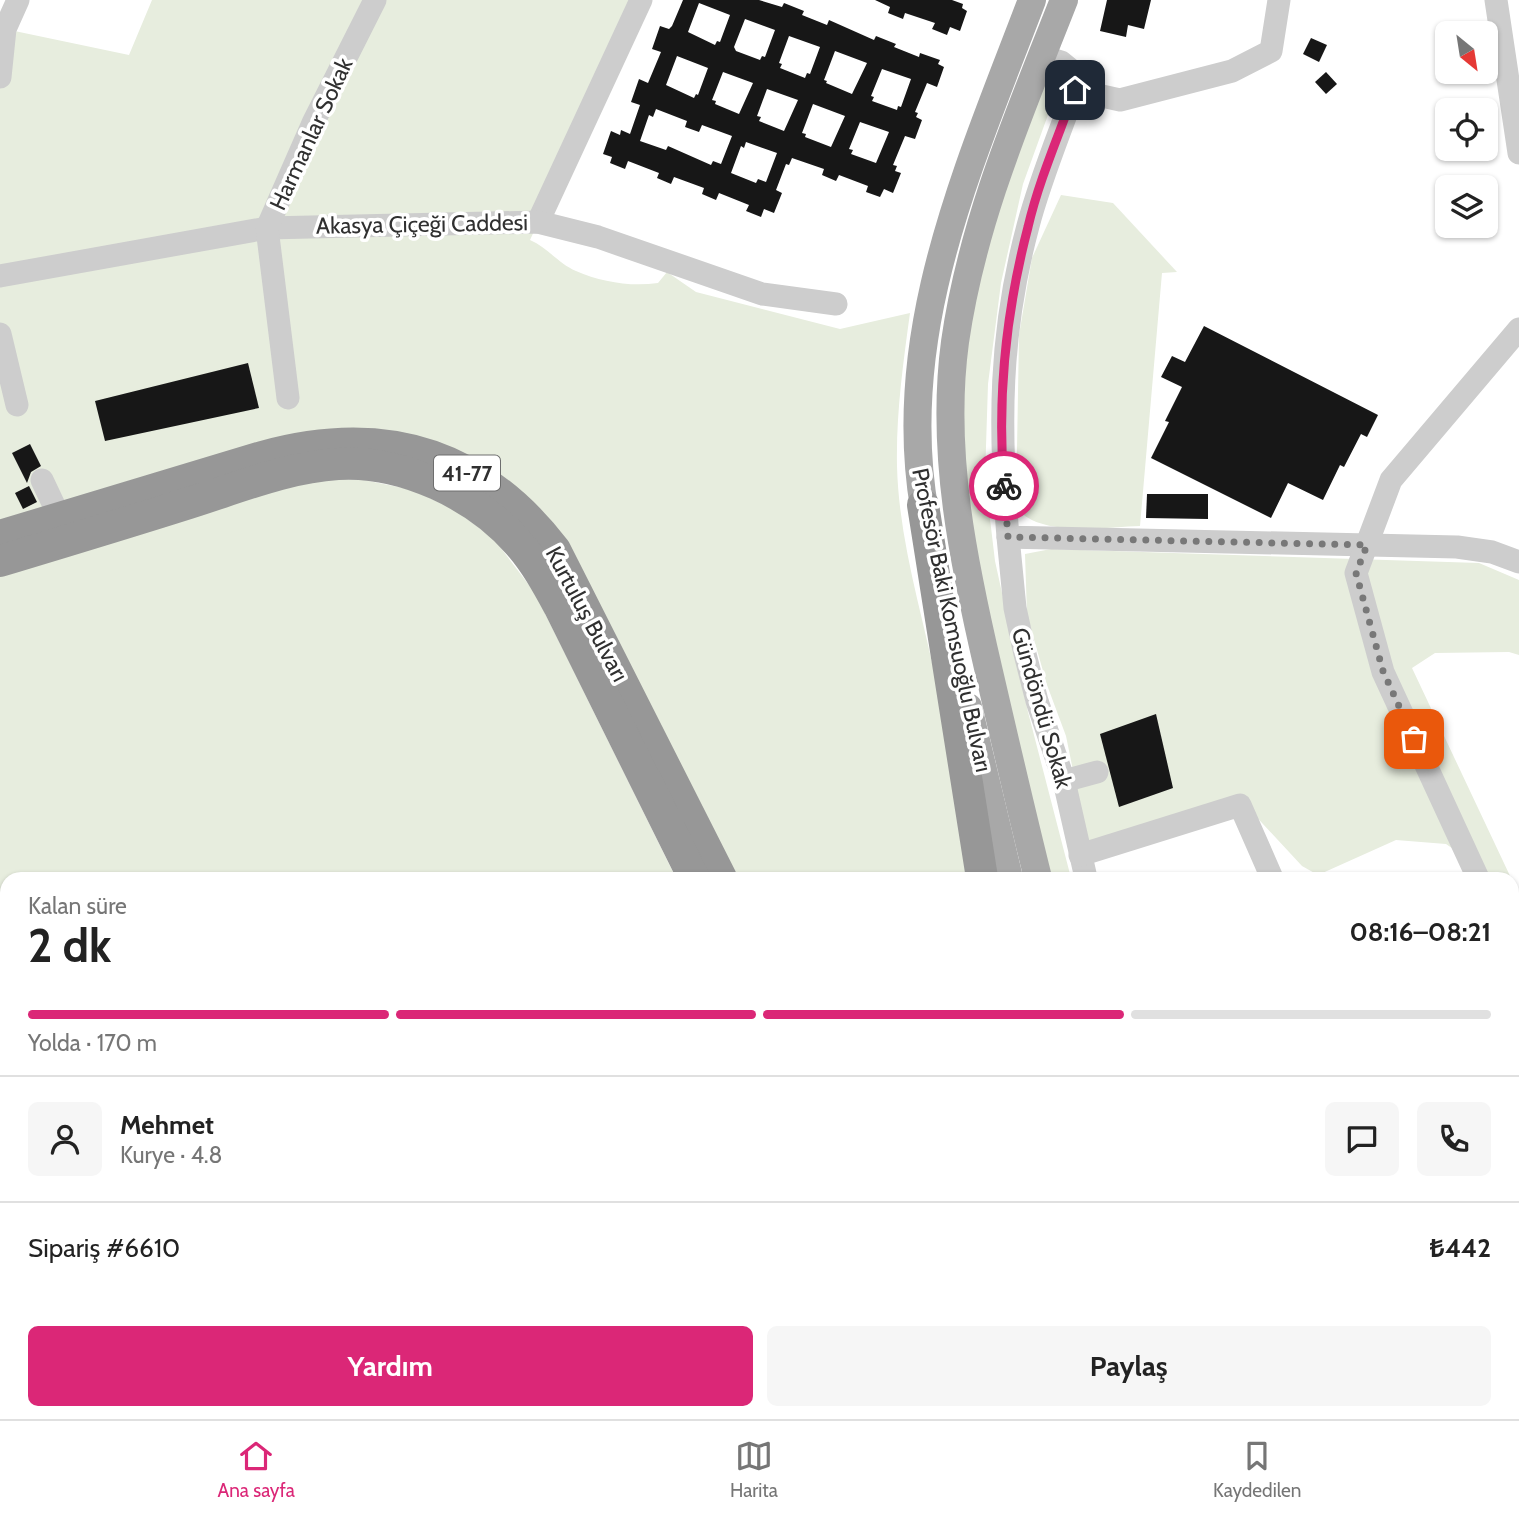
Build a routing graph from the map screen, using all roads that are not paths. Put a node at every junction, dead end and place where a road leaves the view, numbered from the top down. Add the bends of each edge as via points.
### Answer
1 (18, 0) edge
2 (375, 0) edge
3 (641, 0) edge
4 (1032, 0) edge
5 (1064, 0) edge
6 (1279, 0) edge
7 (1496, 0) edge
8 (1041, 56) junction
9 (0, 77) edge
10 (1075, 90) junction
11 (1519, 153) edge
12 (538, 222) junction
13 (267, 228) junction
14 (0, 276) edge
15 (836, 304) dead end
16 (1519, 329) edge
17 (0, 334) edge
18 (288, 398) dead end
19 (17, 405) dead end
20 (42, 480) dead end
21 (923, 505) junction
22 (61, 518) junction
23 (0, 536) edge
24 (1008, 537) junction
25 (1367, 545) junction
26 (0, 561) edge
27 (1519, 562) edge
28 (1097, 772) dead end
29 (1063, 781) junction
30 (1080, 855) junction
31 (691, 872) edge
32 (718, 872) edge
33 (981, 872) edge
34 (1008, 872) edge
35 (1037, 872) edge
36 (1084, 872) edge
37 (1269, 872) edge
38 (1475, 872) edge

1 - 9 street via 5,29
2 - 13 street, Harmanlar Sokak
3 - 12 street
4 - 21 main road, Profesör Baki Komsuoğlu Bulvarı via 960,194 931,293 916,424
5 - 8 main road, Profesör Baki Komsuoğlu Bulvarı
6 - 10 street via 1271,51 1232,71 1120,100
7 - 11 street
8 - 10 street via 1072,71
8 - 35 main road, Profesör Baki Komsuoğlu Bulvarı via 971,256 951,383 952,466 962,551
10 - 24 street, Gündöndü Sokak via 1028,225 1011,304 1002,383 1001,453
12 - 13 street, Akasya Çiçeği Caddesi
12 - 15 street, Akasya Çiçeği Caddesi via 598,237 762,294
13 - 14 street, Akasya Çiçeği Caddesi
13 - 18 street, Harmanlar Sokak
16 - 25 street via 1391,481
17 - 19 street
20 - 22 street
21 - 33 highway
21 - 34 main road, Profesör Baki Komsuoğlu Bulvarı
22 - 23 highway, Kurtuluş Bulvarı / 41-77
22 - 32 highway, Kurtuluş Bulvarı / 41-77 via 273,453 331,443 363,442 421,452 475,477 523,513 555,550
24 - 25 street
24 - 29 street, Gündöndü Sokak via 1025,654
25 - 27 street via 1457,547
25 - 38 street via 1356,573 1383,671
26 - 31 highway, Kurtuluş Bulvarı / 41-77 via 318,466 380,467 434,483 491,517 535,564
28 - 29 street
29 - 30 street, Gündöndü Sokak
30 - 36 street, Gündöndü Sokak
30 - 37 street via 1240,805

